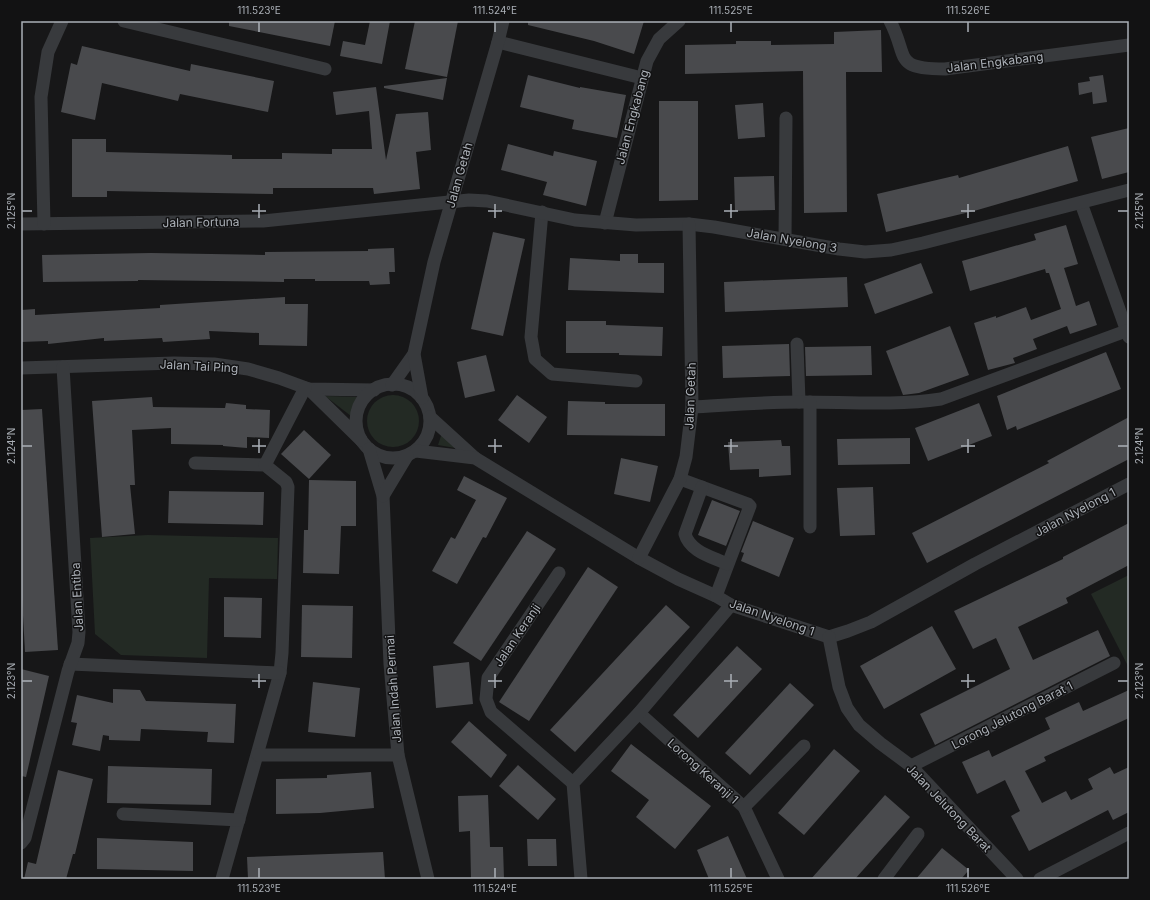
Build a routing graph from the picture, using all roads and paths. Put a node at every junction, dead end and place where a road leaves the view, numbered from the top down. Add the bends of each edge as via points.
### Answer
1 (62, 21) edge
2 (124, 21) edge
3 (502, 21) edge
4 (679, 21) edge
5 (890, 21) edge
6 (498, 42) junction
7 (1129, 45) edge
8 (325, 69) dead end
9 (642, 78) junction
10 (786, 118) dead end
11 (1129, 190) edge
12 (451, 203) junction
13 (1081, 203) junction
14 (542, 212) junction
15 (605, 223) junction
16 (21, 224) edge
17 (44, 224) junction
18 (689, 224) junction
19 (785, 239) junction
20 (1127, 334) edge
21 (797, 344) dead end
22 (414, 354) junction
23 (63, 367) junction
24 (21, 368) edge
25 (636, 381) dead end
26 (392, 385) junction
27 (307, 389) junction
28 (374, 390) junction
29 (422, 398) junction
30 (805, 402) junction
31 (692, 407) junction
32 (430, 417) junction
33 (367, 446) junction
34 (412, 453) junction
35 (475, 458) junction
36 (195, 463) dead end
37 (266, 465) junction
38 (680, 479) junction
39 (1129, 484) edge
40 (702, 488) junction
41 (383, 496) junction
42 (810, 527) dead end
43 (639, 558) junction
44 (727, 564) junction
45 (559, 572) dead end
46 (716, 596) junction
47 (731, 605) junction
48 (828, 637) junction
49 (1114, 663) dead end
50 (70, 664) junction
51 (280, 673) junction
52 (639, 713) junction
53 (804, 746) dead end
54 (258, 755) junction
55 (398, 755) junction
56 (910, 766) junction
57 (573, 783) junction
58 (744, 808) junction
59 (123, 814) dead end
60 (238, 820) junction
61 (1129, 833) edge
62 (918, 834) dead end
63 (21, 842) edge
64 (222, 879) edge
65 (428, 879) edge
66 (581, 879) edge
67 (778, 879) edge
68 (884, 879) edge
69 (1017, 879) edge
70 (1040, 879) edge

1 - 17 street via 48,52 41,97
2 - 8 street
3 - 6 street, Jalan Getah
4 - 9 street, Jalan Engkabang via 659,39 647,61
5 - 7 street, Jalan Engkabang via 901,53 907,62 921,69 945,69
6 - 9 street
6 - 12 street, Jalan Getah
9 - 15 street, Jalan Engkabang
10 - 19 street
11 - 13 street, Jalan Nyelong 3
12 - 14 street, Jalan Nyelong 3 via 487,201
12 - 17 street, Jalan Fortuna via 263,221
12 - 22 street, Jalan Getah via 434,262
13 - 19 street, Jalan Nyelong 3 via 891,250 865,252
13 - 20 street
14 - 15 street, Jalan Nyelong 3 via 575,220
14 - 25 street via 531,337 535,359 552,374
15 - 18 street, Jalan Nyelong 3
16 - 17 street, Jalan Fortuna
18 - 19 street, Jalan Nyelong 3
18 - 31 street, Jalan Getah
20 - 30 street via 940,399 892,404
21 - 30 street
22 - 26 street
22 - 29 street
23 - 24 street, Jalan Tai Ping
23 - 27 street, Jalan Tai Ping via 214,364 254,371
23 - 50 street, Jalan Entiba via 79,632
26 - 28 street
26 - 29 street via 407,387
27 - 28 street, Jalan Tai Ping
27 - 33 street
27 - 37 street
28 - 33 street via 365,397 356,417 357,428
29 - 32 street
30 - 31 street
30 - 42 street
31 - 38 street, Jalan Getah via 686,457
32 - 34 street via 429,433 424,443
32 - 35 street
33 - 34 street via 385,457 396,458
33 - 41 street, Jalan Indah Permai
34 - 35 street, Jalan Nyelong 1
34 - 41 street
35 - 43 street, Jalan Nyelong 1
36 - 37 street
37 - 51 street via 286,482 288,487
38 - 40 street
38 - 43 street, Jalan Getah
39 - 48 street, Jalan Nyelong 1 via 975,564 871,622
40 - 44 street via 685,534 686,539 697,550
40 - 44 street via 750,506
41 - 55 street, Jalan Indah Permai via 390,664
43 - 46 street, Jalan Nyelong 1
44 - 46 street
45 - 57 street, Jalan Keranji via 488,678 486,699 491,712
46 - 47 street, Jalan Nyelong 1
47 - 48 street, Jalan Nyelong 1
47 - 52 street
48 - 56 street, Jalan Jelutong Barat via 839,687 847,708 859,725
49 - 56 street, Lorong Jelutong Barat 1
50 - 51 street
50 - 63 street, Jalan Entiba via 25,838
51 - 54 street
52 - 57 street
52 - 58 street, Lorong Keranji 1
53 - 58 street
54 - 55 street
54 - 60 street
55 - 65 street, Jalan Indah Permai
56 - 69 street, Jalan Jelutong Barat
57 - 66 street
58 - 67 street, Lorong Keranji 1
59 - 60 street
60 - 64 street
61 - 70 street
62 - 68 street

